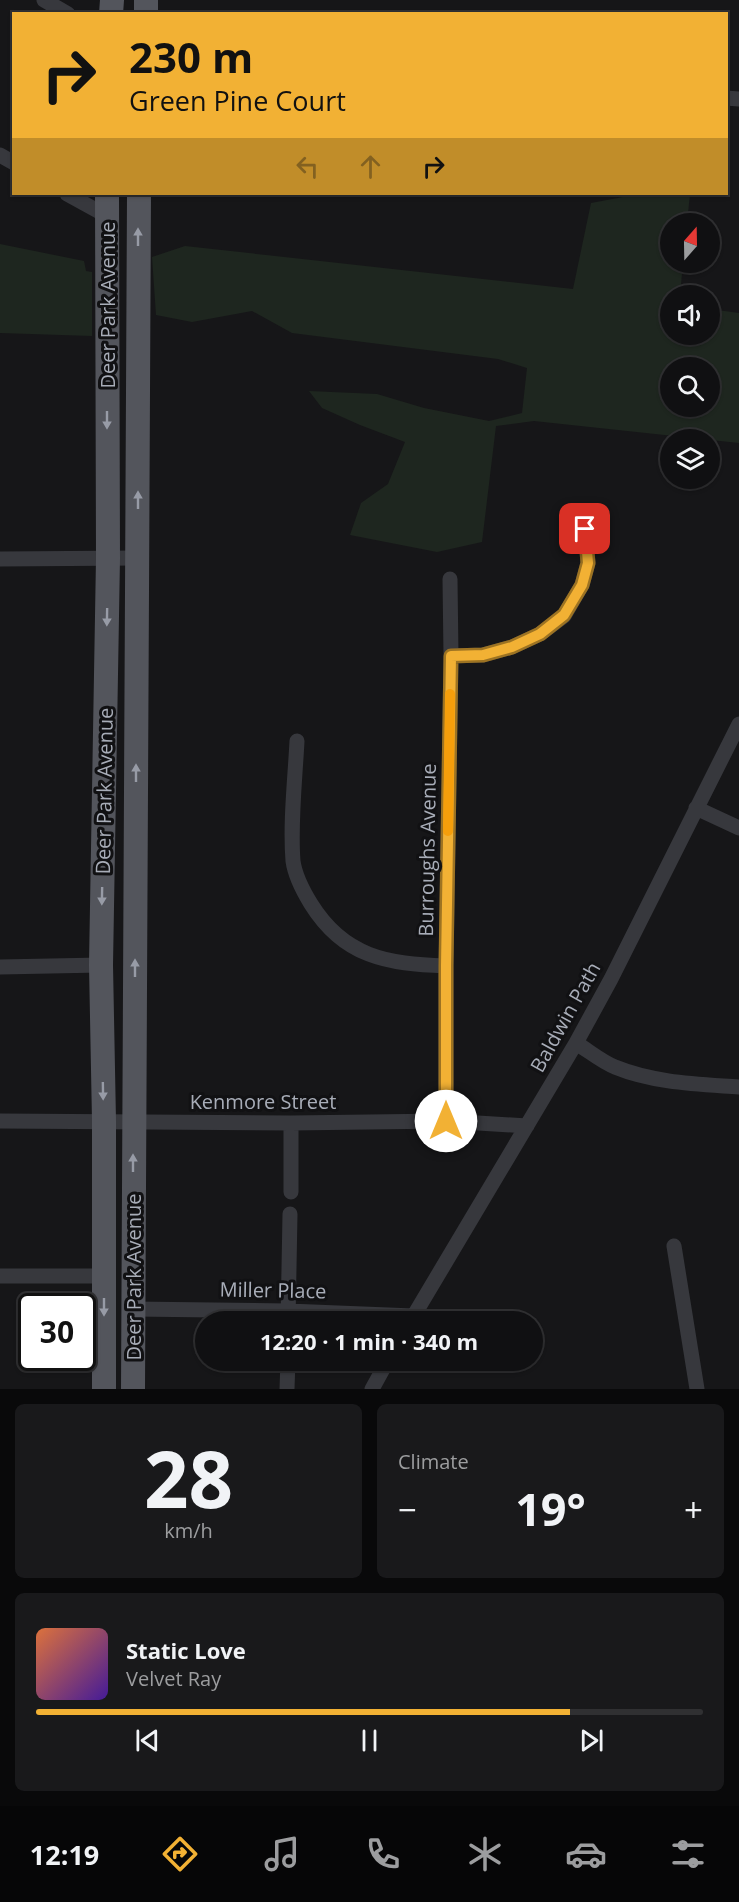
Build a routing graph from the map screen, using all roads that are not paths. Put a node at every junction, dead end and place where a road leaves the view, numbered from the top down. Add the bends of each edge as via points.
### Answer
1 (45, 0) edge
2 (65, 12) edge
3 (71, 195) edge
4 (139, 195) edge
5 (107, 205) edge
6 (585, 529) dead end
7 (0, 558) edge
8 (108, 558) junction
9 (138, 558) junction
10 (450, 579) dead end
11 (451, 656) junction
12 (739, 724) edge
13 (297, 741) dead end
14 (696, 808) junction
15 (739, 828) edge
16 (100, 965) junction
17 (446, 966) junction
18 (0, 967) edge
19 (576, 1042) junction
20 (739, 1087) edge
21 (0, 1120) edge
22 (104, 1121) junction
23 (446, 1121) junction
24 (134, 1122) junction
25 (291, 1123) junction
26 (526, 1126) junction
27 (291, 1192) dead end
28 (290, 1214) dead end
29 (674, 1246) dead end
30 (0, 1276) edge
31 (104, 1276) junction
32 (133, 1309) junction
33 (288, 1311) edge
34 (417, 1311) edge
35 (195, 1312) edge
36 (288, 1371) edge
37 (382, 1371) edge
38 (104, 1389) edge
39 (133, 1389) edge
40 (287, 1389) edge
41 (372, 1389) edge
42 (697, 1389) edge

1 - 2 street
3 - 5 street
9 -> 4 main road, Deer Park Avenue
5 -> 8 main road, Deer Park Avenue
6 - 11 street via 588,563 582,585 564,615 540,634 512,647 483,655
7 - 8 street
8 - 9 street
8 -> 16 main road, Deer Park Avenue
24 -> 9 main road, Deer Park Avenue
10 - 11 street, Burroughs Avenue
11 - 17 street, Burroughs Avenue
12 - 14 street, Baldwin Path
13 - 17 street via 293,864 317,914 337,937 363,953 398,962
14 - 15 street
14 - 19 street, Baldwin Path
16 - 18 street
16 -> 22 main road, Deer Park Avenue
17 - 23 street, Burroughs Avenue
19 - 20 street via 613,1066 639,1076
19 - 26 street, Baldwin Path
21 - 22 street, Kenmore Street
22 - 24 street, Kenmore Street
22 - 31 main road, Deer Park Avenue
23 - 25 street, Kenmore Street
23 - 26 street, Kenmore Street
24 - 25 street, Kenmore Street
32 -> 24 main road, Deer Park Avenue
25 - 27 street
26 - 34 street, Baldwin Path
28 - 33 street
29 - 42 street
30 - 31 street
31 -> 38 main road, Deer Park Avenue
32 - 35 street, Miller Place
32 - 39 main road, Deer Park Avenue
36 - 40 street
37 - 41 street

